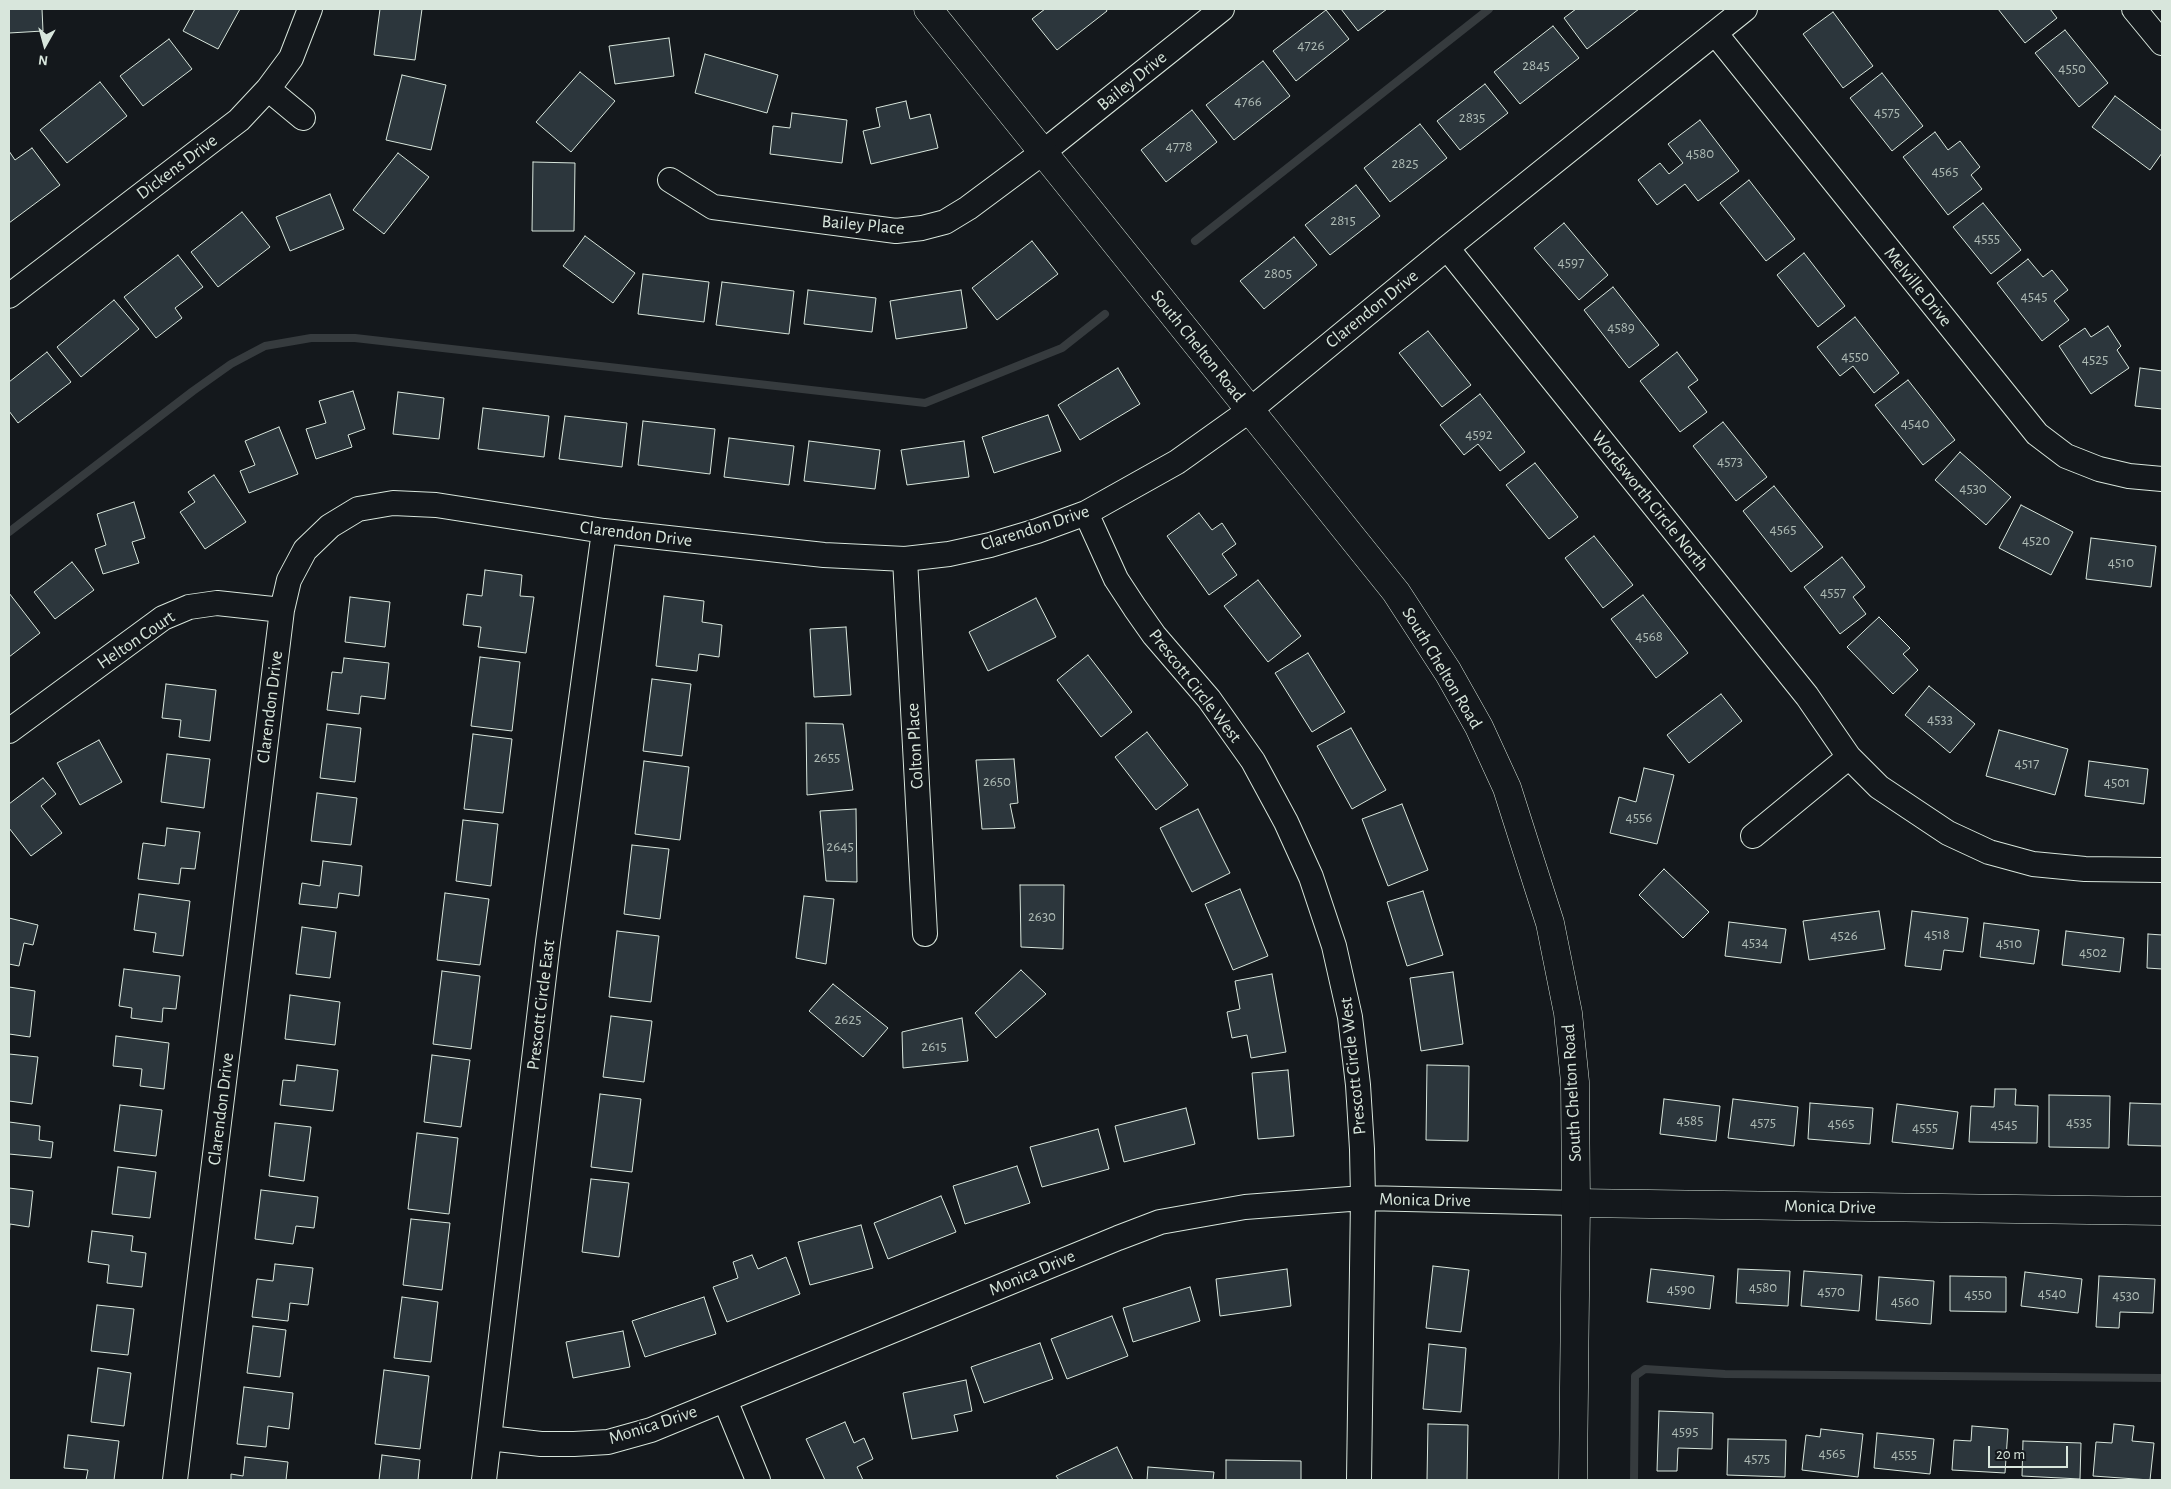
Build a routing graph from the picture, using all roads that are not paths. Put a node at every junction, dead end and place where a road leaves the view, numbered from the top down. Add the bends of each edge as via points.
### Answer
1 (310, 9) edge
2 (928, 9) edge
3 (1222, 9) edge
4 (1746, 9) edge
5 (2134, 9) edge
6 (1715, 33) junction
7 (2162, 44) edge
8 (268, 89) junction
9 (304, 118) dead end
10 (1042, 153) junction
11 (670, 180) dead end
12 (1447, 248) junction
13 (9, 296) edge
14 (1250, 410) junction
15 (2162, 479) edge
16 (1086, 514) junction
17 (604, 531) junction
18 (905, 558) junction
19 (282, 610) junction
20 (9, 731) edge
21 (1849, 757) junction
22 (1753, 836) dead end
23 (2162, 870) edge
24 (925, 934) dead end
25 (1363, 1198) junction
26 (1576, 1203) junction
27 (2162, 1211) edge
28 (725, 1400) junction
29 (490, 1438) junction
30 (175, 1480) edge
31 (484, 1480) edge
32 (758, 1480) edge
33 (1359, 1480) edge
34 (1573, 1480) edge

1 - 8 street, Dickens Drive via 291,58
2 - 10 main road, South Chelton Road
3 - 10 street, Bailey Drive
4 - 6 street, Clarendon Drive
5 - 7 street
6 - 12 street, Clarendon Drive
6 - 15 street, Melville Drive via 2037,434 2066,456 2099,469
8 - 9 street
8 - 13 street, Dickens Drive via 239,120
10 - 11 street, Bailey Place via 945,222 896,231 713,207
10 - 14 main road, South Chelton Road
12 - 14 street, Clarendon Drive
12 - 21 street, Wordsworth Circle North via 1807,696
14 - 16 street, Clarendon Drive via 1177,462
14 - 26 main road, South Chelton Road via 1396,592 1448,672 1479,727 1507,788 1550,923 1568,1013 1575,1082
16 - 18 street, Clarendon Drive via 990,545 949,554
16 - 25 street, Prescott Circle West via 1116,579 1135,608 1209,699 1253,760 1311,877 1334,946 1350,1017 1358,1085
17 - 18 street, Clarendon Drive via 824,555
17 - 19 street, Clarendon Drive via 436,504 394,503 358,509 330,526 304,550 289,580
17 - 29 street, Prescott Circle East via 548,942
18 - 24 street, Colton Place
19 - 20 street, Helton Court via 216,603 189,607 164,618
19 - 30 street, Clarendon Drive
21 - 22 street
21 - 23 street, Wordsworth Circle North via 1879,787 1910,809 1948,833 1989,852 2033,864 2085,870
25 - 26 street, Monica Drive
25 - 28 street, Monica Drive via 1245,1207 1160,1222
25 - 33 street, Prescott Circle West
26 - 27 main road, Monica Drive
26 - 34 main road, South Chelton Road
28 - 29 street, Monica Drive via 650,1430 608,1442 541,1444
28 - 32 street
29 - 31 street, Prescott Circle East

